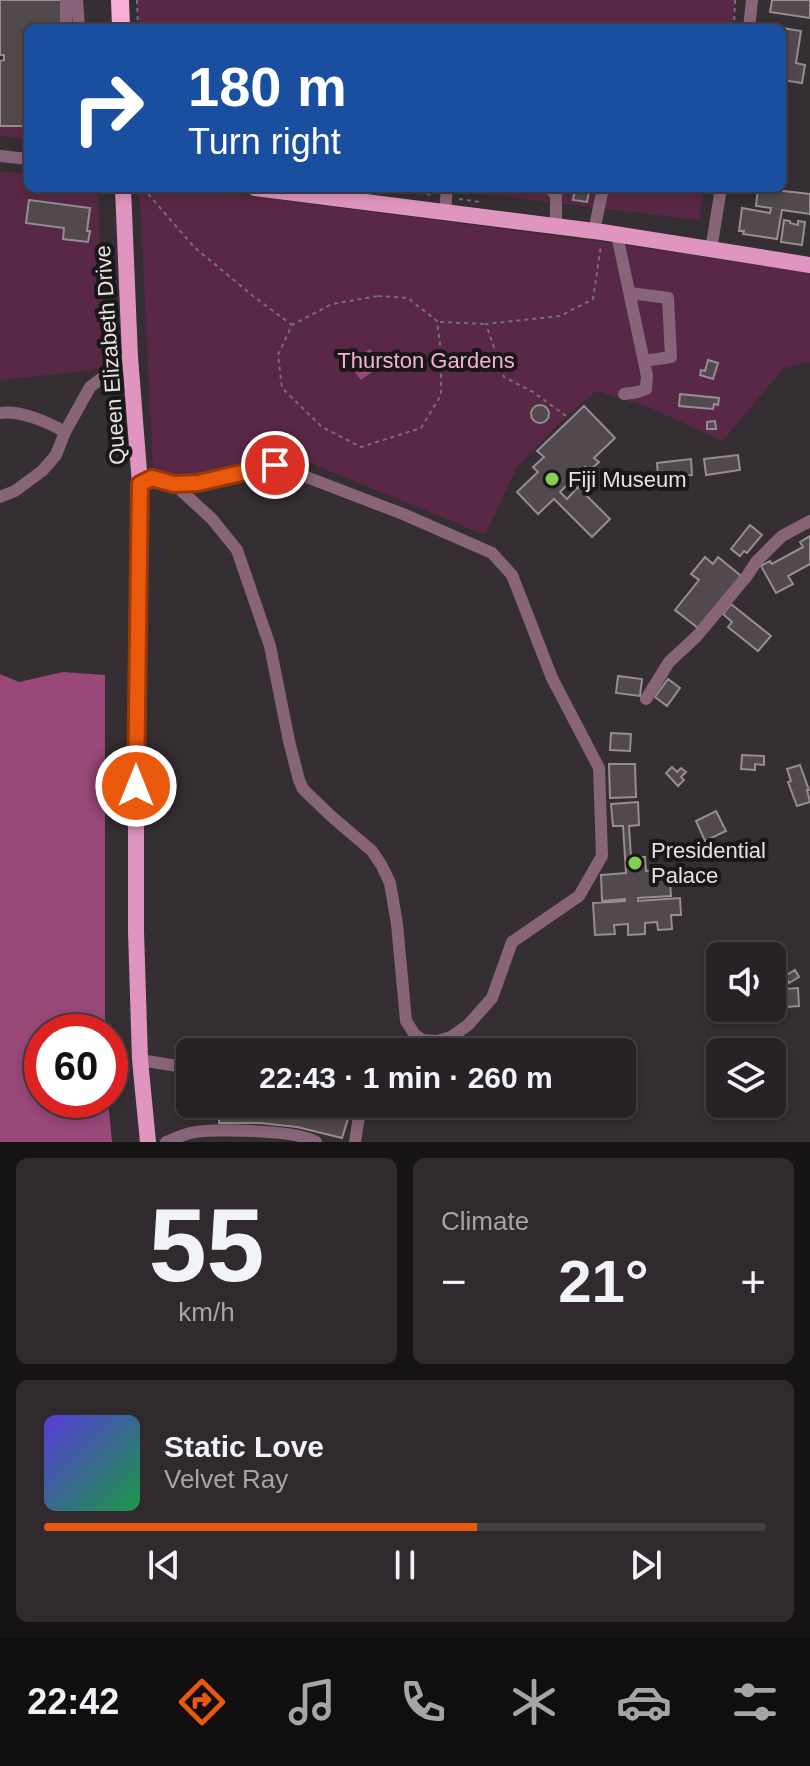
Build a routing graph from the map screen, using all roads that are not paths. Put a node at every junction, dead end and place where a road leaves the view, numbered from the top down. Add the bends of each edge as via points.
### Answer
1 (66, 0) edge
2 (77, 0) edge
3 (120, 0) edge
4 (752, 0) edge
5 (66, 24) edge
6 (79, 24) edge
7 (121, 24) edge
8 (749, 24) edge
9 (0, 156) edge
10 (24, 159) edge
11 (123, 192) edge
12 (314, 192) edge
13 (447, 192) edge
14 (553, 192) edge
15 (603, 192) edge
16 (720, 192) edge
17 (445, 212) junction
18 (556, 226) junction
19 (604, 233) junction
20 (711, 250) junction
21 (810, 265) edge
22 (630, 293) junction
23 (130, 357) junction
24 (644, 361) junction
25 (624, 394) dead end
26 (0, 413) edge
27 (65, 432) junction
28 (198, 483) junction
29 (140, 484) junction
30 (174, 484) junction
31 (0, 497) edge
32 (193, 500) junction
33 (810, 521) edge
34 (646, 699) dead end
35 (140, 1060) junction
36 (176, 1066) edge
37 (359, 1118) edge
38 (172, 1141) edge
39 (148, 1142) edge
40 (316, 1142) edge
41 (355, 1142) edge

1 - 5 street
2 - 6 street
3 - 7 highway
4 - 8 street
9 - 10 street
11 - 23 main road, Queen Elizabeth Drive
12 - 17 main road
13 - 17 street
14 - 18 street
15 - 19 street
16 - 20 street
17 - 18 main road
18 - 19 main road
19 - 20 main road
19 - 22 street
20 - 21 main road
22 - 24 street
22 - 24 street via 668,298 671,357
23 - 27 street via 90,387
23 - 29 main road, Queen Elizabeth Drive
24 - 25 street via 646,389
26 - 27 street via 47,421
27 - 31 street via 42,471
28 - 30 street
28 - 32 street
28 - 32 street via 275,465 492,553 512,575 552,678 599,768 602,856 579,896 512,942 492,998 451,1037 423,1040 406,1021 390,883 372,851 303,789 270,646 237,550
29 - 30 street via 152,478
29 - 35 main road, Queen Elizabeth Drive
30 - 32 street
33 - 34 street via 782,536 756,562 697,636 669,662
35 - 36 street
35 - 39 main road, Queen Elizabeth Drive
37 - 41 street
38 - 40 street via 193,1133 281,1132

